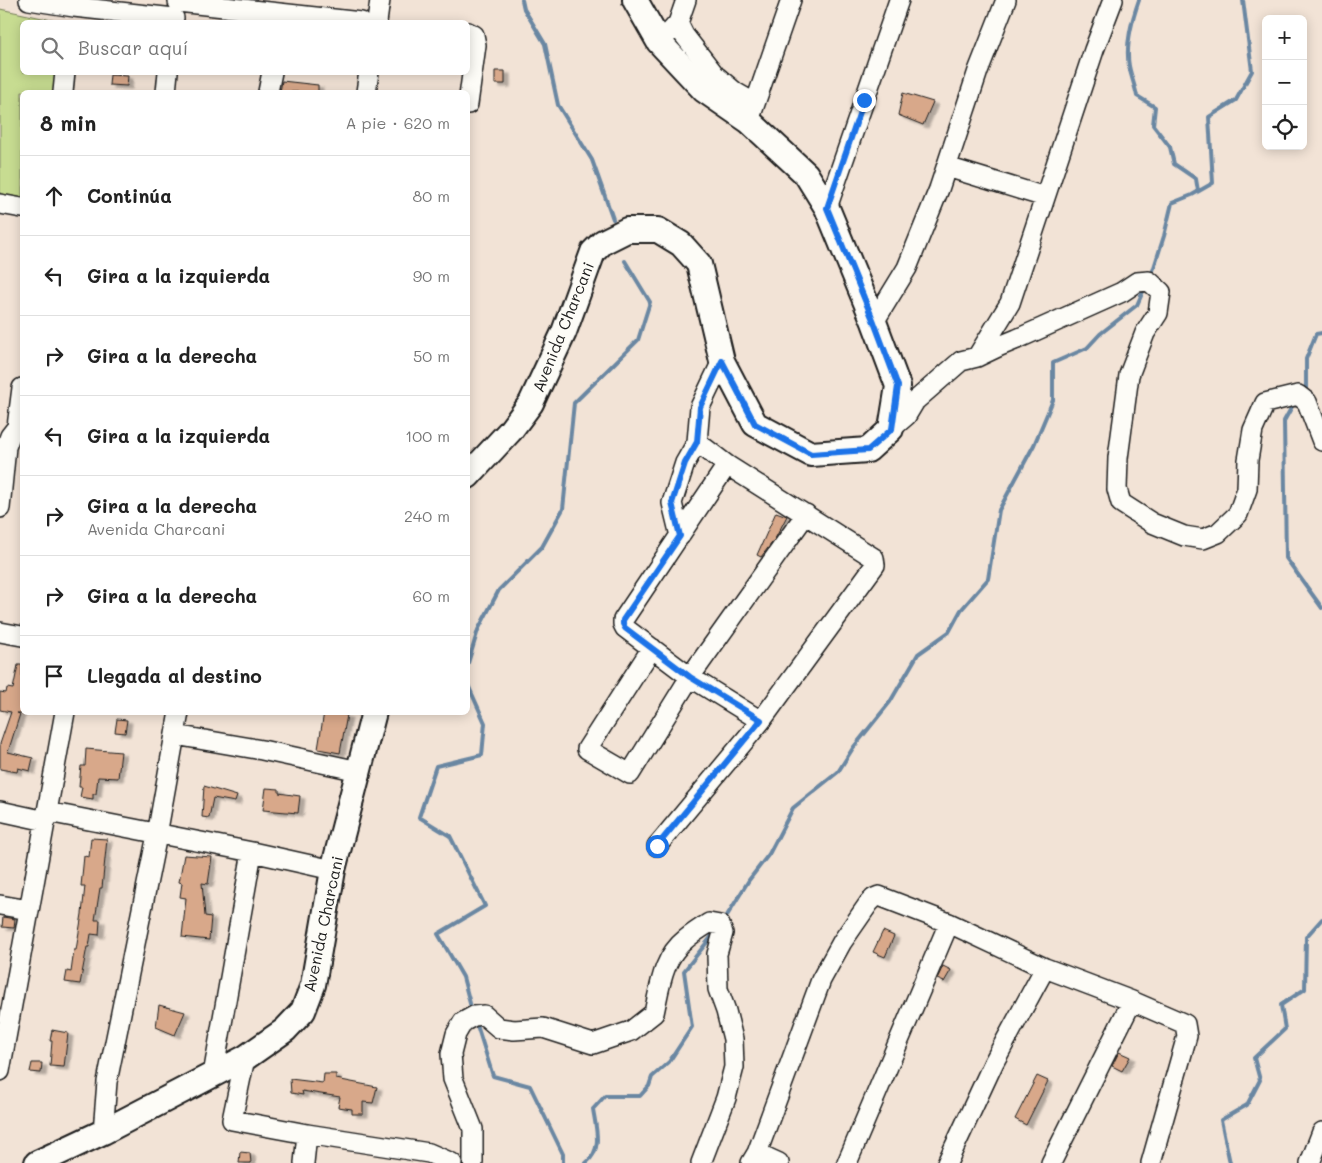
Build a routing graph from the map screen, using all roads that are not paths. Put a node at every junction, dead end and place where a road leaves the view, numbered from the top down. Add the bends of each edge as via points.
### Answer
1 (29, 0) edge
2 (380, 0) edge
3 (635, 0) edge
4 (686, 0) edge
5 (791, 0) edge
6 (899, 0) edge
7 (1006, 0) edge
8 (1113, 0) edge
9 (74, 10) edge
10 (176, 10) edge
11 (281, 12) edge
12 (345, 20) edge
13 (377, 20) edge
14 (678, 23) junction
15 (470, 33) edge
16 (659, 42) junction
17 (65, 75) edge
18 (168, 75) edge
19 (271, 75) edge
20 (369, 75) edge
21 (709, 82) junction
22 (62, 90) edge
23 (166, 90) edge
24 (268, 90) edge
25 (366, 90) edge
26 (470, 90) edge
27 (751, 112) junction
28 (946, 167) junction
29 (1045, 197) junction
30 (0, 204) edge
31 (20, 208) edge
32 (827, 208) junction
33 (874, 322) junction
34 (977, 357) junction
35 (722, 361) junction
36 (20, 396) edge
37 (13, 426) edge
38 (892, 429) junction
39 (1322, 441) edge
40 (697, 442) junction
41 (727, 465) junction
42 (472, 467) edge
43 (0, 508) edge
44 (806, 514) junction
45 (680, 536) junction
46 (0, 632) edge
47 (20, 636) edge
48 (652, 648) junction
49 (690, 677) junction
50 (64, 715) edge
51 (179, 715) edge
52 (373, 715) edge
53 (761, 720) junction
54 (176, 735) junction
55 (359, 771) junction
56 (0, 811) edge
57 (47, 816) junction
58 (158, 835) junction
59 (657, 846) dead end
60 (252, 852) junction
61 (333, 870) junction
62 (0, 905) edge
63 (29, 910) junction
64 (949, 923) junction
65 (1045, 968) junction
66 (1132, 1001) junction
67 (245, 1058) junction
68 (0, 1070) edge
69 (213, 1075) junction
70 (103, 1132) junction
71 (1322, 1132) edge
72 (307, 1134) junction
73 (754, 1158) edge
74 (37, 1163) edge
75 (304, 1163) edge
76 (452, 1163) edge
77 (473, 1163) edge
78 (701, 1163) edge
79 (779, 1163) edge
80 (847, 1163) edge
81 (947, 1163) edge
82 (1051, 1163) edge
83 (1151, 1163) edge
84 (1310, 1163) edge

1 - 9 street
2 - 13 street
3 - 16 main road
4 - 14 street
5 - 27 street
6 - 32 street
7 - 28 street
8 - 29 street
9 - 10 street
10 - 11 street
11 - 12 street
14 - 16 street
14 - 21 street
15 - 26 street via 474,35 476,45
16 - 21 main road
17 - 22 street
18 - 23 street
19 - 24 street
20 - 25 street
21 - 27 main road
27 - 32 main road via 806,174
28 - 29 street
28 - 33 street via 907,268
29 - 34 street via 1010,303
30 - 31 street
32 - 33 main road
33 - 38 main road via 898,386
34 - 38 street via 956,365 916,401
34 - 39 street via 1122,292 1137,282 1149,281 1161,292 1158,313 1145,333 1129,375 1117,489 1121,503 1152,523 1184,536 1202,539 1218,533 1238,514 1247,489 1253,430 1265,403 1298,395 1307,402
35 - 38 main road, Avenida Charcani via 755,424 811,454 868,450
35 - 40 street via 700,407
35 - 42 main road, Avenida Charcani via 699,264 681,244 658,230 627,230 603,242 593,252 564,332 531,403 510,431
36 - 37 street
37 - 43 street via 6,447
40 - 41 street
40 - 45 street via 685,463 672,503
41 - 44 street
41 - 45 street
44 - 49 street
44 - 53 street via 874,558 875,566
45 - 48 street via 623,620 625,628
46 - 47 street
48 - 49 street
48 - 49 street via 587,749 630,774
49 - 53 street
50 - 57 street
51 - 54 street
52 - 55 main road, Avenida Charcani
53 - 59 street
54 - 55 street
54 - 58 street
55 - 61 main road, Avenida Charcani
56 - 57 street
57 - 58 street
57 - 63 street
58 - 60 street
58 - 70 street via 107,1082
60 - 61 street
60 - 69 street
61 - 67 main road, Avenida Charcani via 313,985 303,1011 285,1030
62 - 63 street
63 - 68 street
64 - 65 street
64 - 73 street via 880,896 869,903 821,980
64 - 80 street
65 - 66 street
65 - 81 street via 994,1062
66 - 82 street
66 - 83 street via 1185,1024 1187,1036
67 - 69 main road, Avenida Charcani
67 - 72 street via 232,1120
69 - 70 main road, Avenida Charcani
70 - 74 main road, Avenida Charcani
71 - 84 street
72 - 75 street
72 - 76 street via 429,1153
73 - 79 street
77 - 78 street via 473,1129 453,1079 450,1054 463,1022 484,1015 499,1028 543,1028 593,1044 631,1031 654,1013 662,973 672,953 685,939 709,923 720,925 723,933 717,954 718,989 733,1039 734,1068

